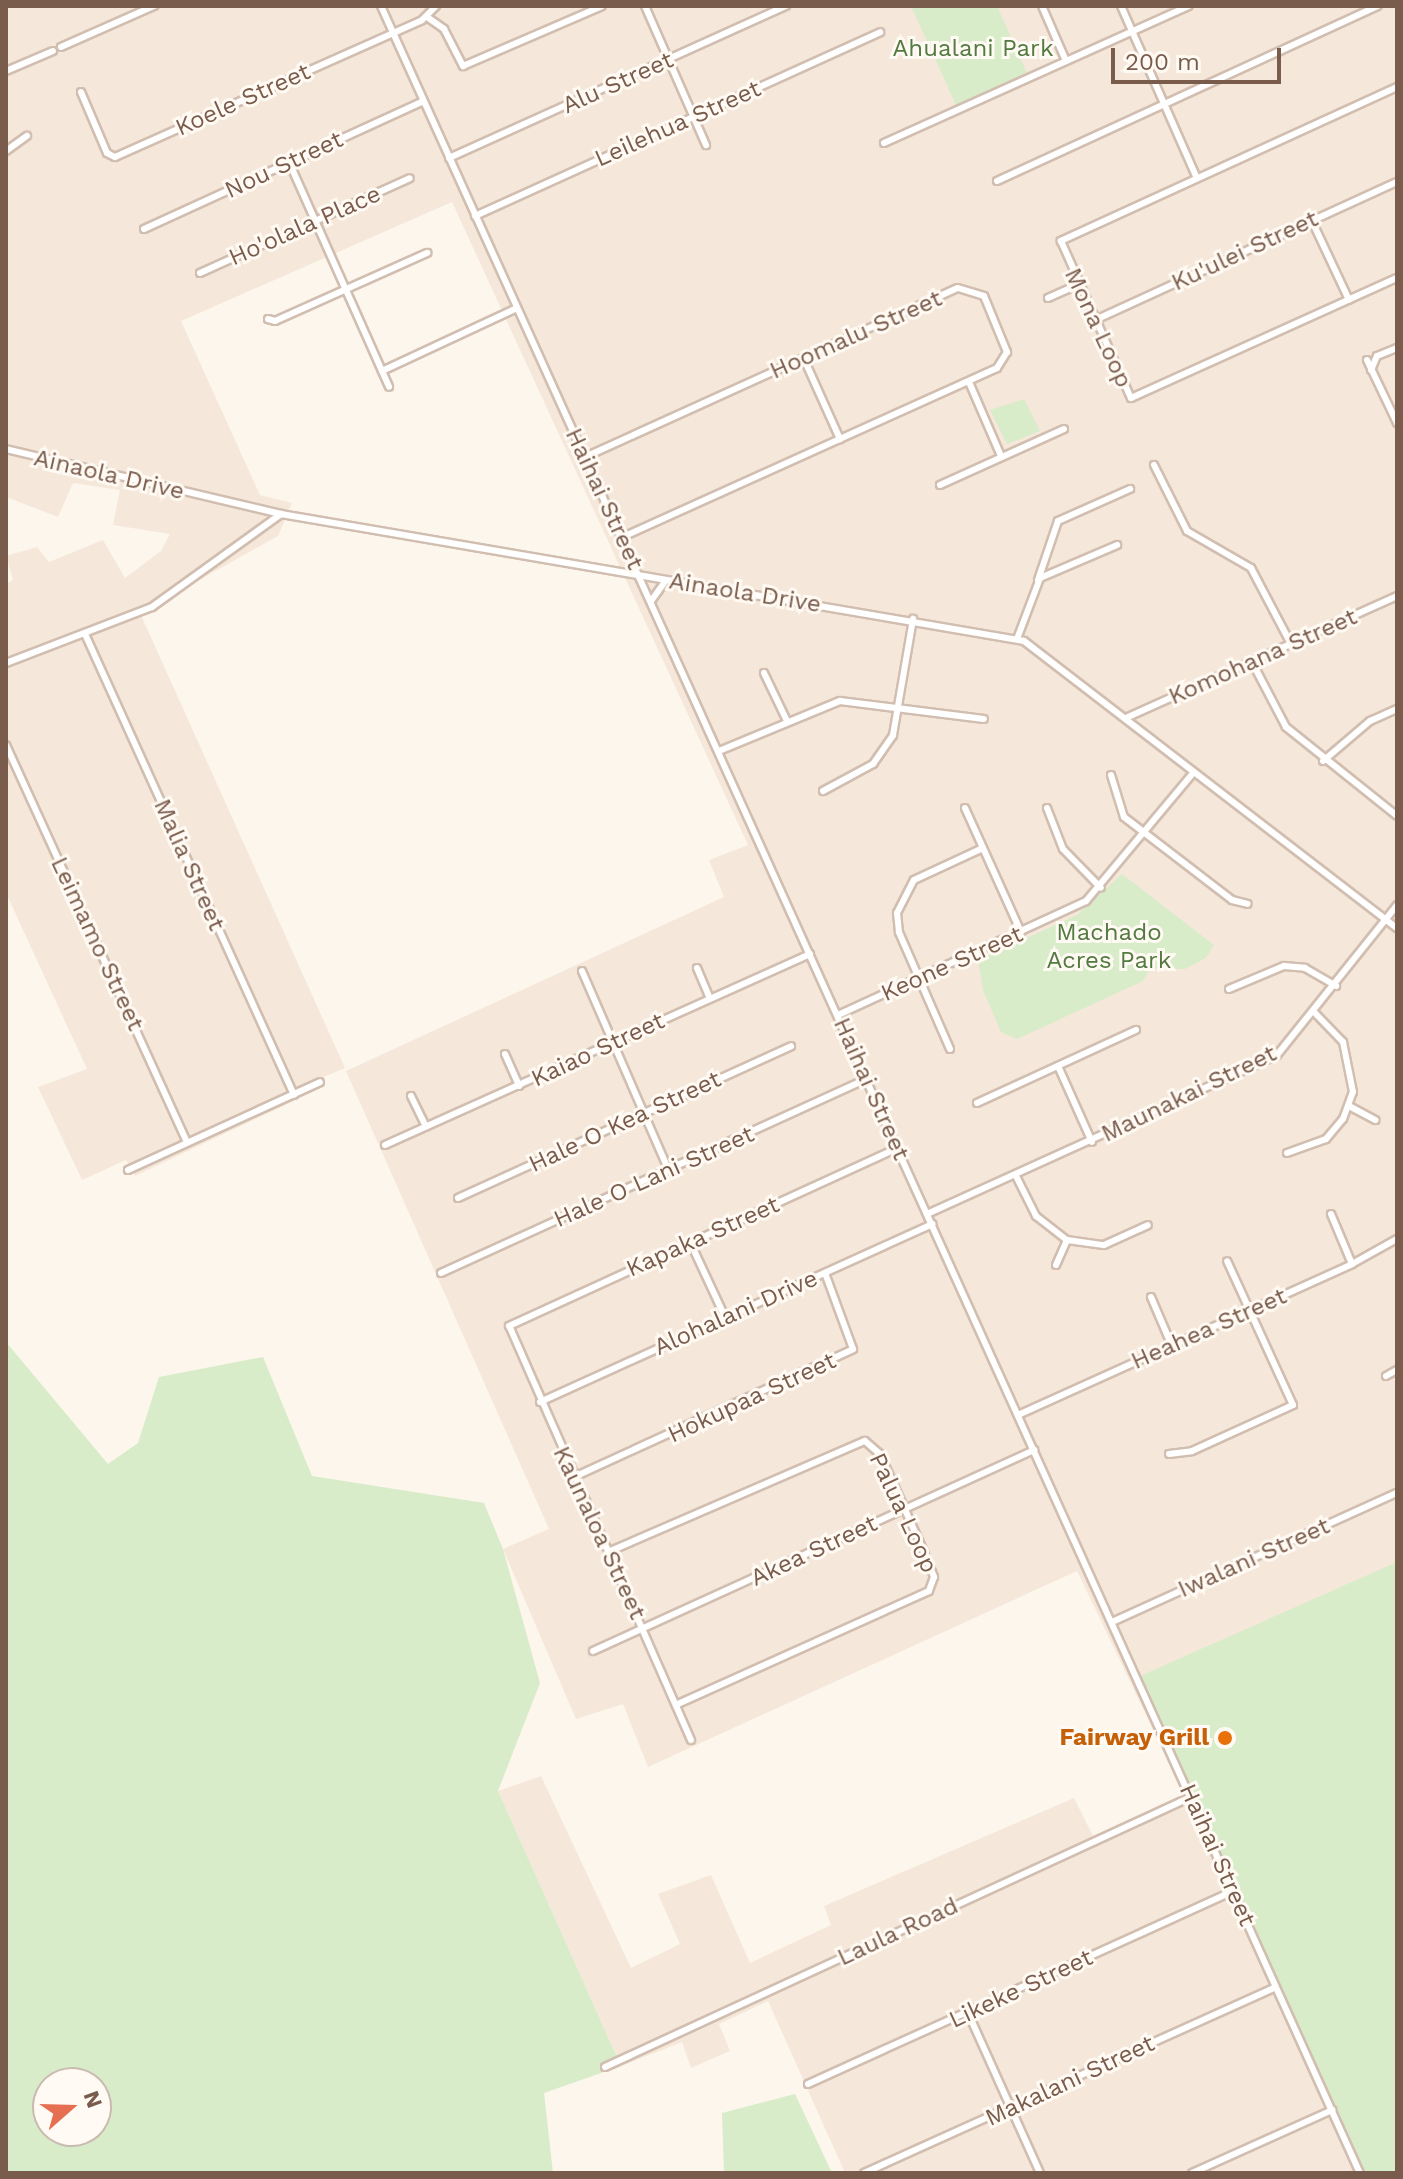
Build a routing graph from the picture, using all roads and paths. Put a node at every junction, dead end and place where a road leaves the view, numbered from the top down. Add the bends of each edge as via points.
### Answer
1 (154, 6) edge
2 (381, 6) edge
3 (436, 6) edge
4 (602, 6) edge
5 (645, 6) edge
6 (786, 6) edge
7 (1042, 6) edge
8 (1121, 6) edge
9 (1189, 6) edge
10 (1378, 6) edge
11 (427, 17) junction
12 (880, 32) dead end
13 (1132, 32) junction
14 (393, 33) junction
15 (61, 47) dead end
16 (53, 51) dead end
17 (668, 61) junction
18 (1066, 61) junction
19 (6, 71) edge
20 (1397, 87) edge
21 (81, 92) dead end
22 (423, 101) junction
23 (1163, 104) junction
24 (694, 117) junction
25 (27, 136) dead end
26 (884, 143) dead end
27 (706, 145) dead end
28 (6, 151) edge
29 (449, 158) junction
30 (289, 162) junction
31 (1196, 176) junction
32 (410, 178) dead end
33 (997, 181) dead end
34 (1397, 182) edge
35 (475, 216) junction
36 (316, 221) junction
37 (1312, 221) junction
38 (144, 229) dead end
39 (427, 253) dead end
40 (200, 273) dead end
41 (1397, 278) edge
42 (1077, 285) junction
43 (346, 289) junction
44 (1048, 298) dead end
45 (1349, 300) junction
46 (517, 308) junction
47 (268, 319) dead end
48 (1093, 321) junction
49 (1397, 348) edge
50 (804, 359) junction
51 (1367, 360) dead end
52 (1371, 370) junction
53 (382, 371) junction
54 (969, 382) junction
55 (389, 387) dead end
56 (1397, 423) edge
57 (1064, 429) dead end
58 (840, 439) junction
59 (6, 449) edge
60 (1001, 456) junction
61 (585, 457) junction
62 (1154, 465) dead end
63 (940, 485) dead end
64 (1130, 489) dead end
65 (281, 514) junction
66 (622, 537) junction
67 (1117, 545) dead end
68 (641, 577) junction
69 (667, 581) junction
70 (1037, 583) junction
71 (1397, 596) edge
72 (651, 601) junction
73 (913, 619) junction
74 (85, 634) junction
75 (1017, 639) junction
76 (1291, 644) junction
77 (1252, 662) junction
78 (6, 663) edge
79 (764, 673) dead end
80 (899, 707) junction
81 (1397, 709) edge
82 (1128, 717) junction
83 (984, 719) dead end
84 (787, 721) junction
85 (6, 745) edge
86 (719, 751) junction
87 (1323, 761) junction
88 (1194, 772) junction
89 (1111, 775) dead end
90 (823, 791) dead end
91 (965, 808) dead end
92 (1047, 808) dead end
93 (1397, 816) edge
94 (1142, 832) junction
95 (983, 848) junction
96 (1101, 888) junction
97 (1248, 904) dead end
98 (1397, 905) edge
99 (1387, 921) junction
100 (1397, 928) edge
101 (1021, 932) junction
102 (810, 954) junction
103 (697, 968) dead end
104 (582, 971) dead end
105 (918, 978) junction
106 (1336, 986) junction
107 (1229, 989) dead end
108 (710, 998) junction
109 (1315, 1013) junction
110 (838, 1015) junction
111 (1136, 1030) dead end
112 (614, 1043) junction
113 (791, 1046) dead end
114 (950, 1049) dead end
115 (505, 1054) dead end
116 (1058, 1066) junction
117 (866, 1079) junction
118 (320, 1082) dead end
119 (519, 1086) junction
120 (294, 1095) junction
121 (411, 1096) dead end
122 (977, 1103) dead end
123 (1349, 1106) junction
124 (646, 1113) junction
125 (1375, 1120) dead end
126 (426, 1127) junction
127 (1092, 1142) junction
128 (187, 1143) junction
129 (385, 1145) dead end
130 (898, 1148) junction
131 (1287, 1153) dead end
132 (128, 1170) dead end
133 (669, 1171) junction
134 (1016, 1176) junction
135 (458, 1198) dead end
136 (927, 1214) junction
137 (1331, 1214) dead end
138 (932, 1224) junction
139 (1148, 1225) dead end
140 (1397, 1239) edge
141 (1067, 1240) junction
142 (691, 1244) junction
143 (1227, 1261) dead end
144 (1352, 1264) junction
145 (1056, 1265) dead end
146 (441, 1273) dead end
147 (825, 1273) junction
148 (1151, 1297) dead end
149 (1250, 1311) junction
150 (725, 1317) junction
151 (509, 1326) joint
152 (1172, 1346) junction
153 (1397, 1370) edge
154 (1386, 1376) dead end
155 (540, 1402) junction
156 (1018, 1415) junction
157 (1034, 1450) junction
158 (1169, 1454) dead end
159 (574, 1477) junction
160 (1397, 1493) edge
161 (905, 1510) junction
162 (608, 1552) junction
163 (1112, 1622) junction
164 (643, 1629) junction
165 (593, 1651) dead end
166 (677, 1704) junction
167 (691, 1740) dead end
168 (1191, 1797) junction
169 (1233, 1891) junction
170 (1275, 1987) junction
171 (969, 2015) junction
172 (605, 2067) dead end
173 (808, 2084) dead end
174 (1011, 2109) junction
175 (1332, 2110) junction
176 (864, 2173) edge
177 (1040, 2173) edge
178 (1192, 2173) edge
179 (1360, 2173) edge

1 - 15 street
2 - 14 street, Haihai Street
3 - 11 street, Koele Street
4 - 11 street via 463,66 444,29
5 - 17 street
6 - 17 street, Alu Street
7 - 18 street
8 - 13 street
9 - 13 street
10 - 23 street
11 - 14 street, Koele Street
12 - 24 street, Leilehua Street
13 - 18 street
13 - 23 street
14 - 21 street, Koele Street via 115,157 107,153
14 - 22 street, Haihai Street
16 - 19 street
17 - 24 street
17 - 29 street, Alu Street
18 - 26 street
20 - 31 street, Mona Loop
22 - 29 street, Haihai Street
22 - 30 street, Nou Street
23 - 31 street
23 - 33 street
24 - 27 street
24 - 35 street, Leilehua Street
25 - 28 street
29 - 35 street, Haihai Street
30 - 36 street
30 - 38 street, Nou Street
31 - 42 street, Mona Loop via 1067,235 1061,250
32 - 36 street, Ho'olala Place
34 - 37 street, Ku'ulei Street
35 - 46 street, Haihai Street
36 - 40 street, Ho'olala Place
36 - 43 street
37 - 45 street
37 - 48 street, Ku'ulei Street
39 - 43 street
41 - 45 street, Mona Loop
42 - 44 street
42 - 48 street, Mona Loop
43 - 47 street
43 - 53 street
45 - 48 street, Mona Loop via 1131,398
46 - 53 street
46 - 61 street, Haihai Street
49 - 52 street via 1377,356
50 - 54 street, Hoomalu Street via 968,288 984,296 1007,352 1002,364
50 - 58 street
50 - 61 street, Hoomalu Street
51 - 52 street
52 - 56 street
53 - 55 street
54 - 58 street, Hoomalu Street
54 - 60 street
57 - 60 street
58 - 66 street, Hoomalu Street
59 - 65 street, Ainaola Drive
60 - 63 street
61 - 66 street, Haihai Street
62 - 76 street via 1187,531 1251,568
64 - 70 street via 1058,521
65 - 68 street, Ainaola Drive
65 - 74 street via 163,600
66 - 68 street, Haihai Street
67 - 70 street
68 - 69 street, Ainaola Drive
68 - 72 street, Haihai Street
69 - 72 street
69 - 73 street, Ainaola Drive
70 - 75 street
71 - 76 street, Komohana Street
72 - 86 street, Haihai Street
73 - 75 street, Ainaola Drive
73 - 80 street
74 - 78 street
74 - 120 street, Malia Street
75 - 82 street, Ainaola Drive
76 - 77 street, Komohana Street
77 - 82 street, Komohana Street
77 - 87 street via 1286,727
79 - 84 street
80 - 83 street
80 - 84 street via 840,701
80 - 90 street via 893,735 873,764
81 - 87 street via 1370,721
82 - 88 street, Ainaola Drive
84 - 86 street
85 - 128 street, Leimamo Street
86 - 102 street, Haihai Street
87 - 93 street
88 - 94 street, Keone Street
88 - 99 street, Ainaola Drive
89 - 94 street via 1118,807
91 - 95 street
92 - 96 street via 1063,849
94 - 96 street, Keone Street
94 - 97 street via 1232,900
95 - 101 street
95 - 105 street via 922,875 903,895 897,923
96 - 101 street, Keone Street via 1067,912
98 - 99 street, Maunakai Street
99 - 100 street, Ainaola Drive
99 - 106 street, Maunakai Street
101 - 105 street, Keone Street
102 - 108 street, Kaiao Street
102 - 110 street, Haihai Street
103 - 108 street
104 - 112 street
105 - 110 street, Keone Street
105 - 114 street
106 - 107 street via 1305,968 1284,966
106 - 109 street, Maunakai Street
108 - 112 street, Kaiao Street
109 - 123 street via 1343,1042 1350,1059 1354,1076
109 - 127 street, Maunakai Street via 1287,1047 1265,1063
110 - 117 street, Haihai Street
111 - 116 street
112 - 119 street, Kaiao Street
112 - 124 street
113 - 124 street, Hale O Kea Street
115 - 119 street
116 - 122 street
116 - 127 street
117 - 130 street, Haihai Street
117 - 133 street, Hale O Lani Street
118 - 120 street
119 - 126 street, Kaiao Street
120 - 128 street
121 - 126 street
123 - 125 street
123 - 131 street via 1326,1139
124 - 133 street
124 - 135 street, Hale O Kea Street
126 - 129 street, Kaiao Street
127 - 134 street, Maunakai Street
128 - 132 street
130 - 136 street, Haihai Street
130 - 142 street, Kapaka Street
133 - 146 street, Hale O Lani Street
134 - 136 street, Maunakai Street
134 - 141 street via 1036,1216
136 - 138 street, Haihai Street
137 - 144 street
138 - 147 street, Alohalani Drive
138 - 156 street, Haihai Street
139 - 141 street via 1104,1245
140 - 144 street, Heahea Street
141 - 145 street
142 - 150 street
142 - 151 street, Kapaka Street
143 - 149 street
144 - 149 street, Heahea Street
147 - 150 street, Alohalani Drive
147 - 159 street, Hokupaa Street via 853,1349
148 - 152 street
149 - 152 street, Heahea Street
149 - 158 street via 1293,1405 1192,1451
150 - 155 street, Alohalani Drive
151 - 155 street, Kaunaloa Street
152 - 156 street, Heahea Street
153 - 154 street
155 - 159 street, Kaunaloa Street
156 - 157 street, Haihai Street
157 - 161 street, Akea Street
157 - 163 street, Haihai Street
159 - 162 street, Kaunaloa Street
160 - 163 street, Iwalani Street
161 - 162 street, Palua Loop via 880,1454 872,1444 857,1441
161 - 164 street, Akea Street
161 - 166 street, Palua Loop via 934,1577 929,1591
162 - 164 street, Kaunaloa Street
163 - 168 street, Haihai Street
164 - 165 street, Akea Street
164 - 166 street, Kaunaloa Street
166 - 167 street, Kaunaloa Street
168 - 169 street, Haihai Street
168 - 172 street, Laula Road
169 - 170 street, Haihai Street
169 - 171 street, Likeke Street
170 - 174 street, Makalani Street
170 - 175 street, Haihai Street
171 - 173 street, Likeke Street
171 - 174 street
174 - 176 street, Makalani Street
174 - 177 street
175 - 178 street
175 - 179 street, Haihai Street

